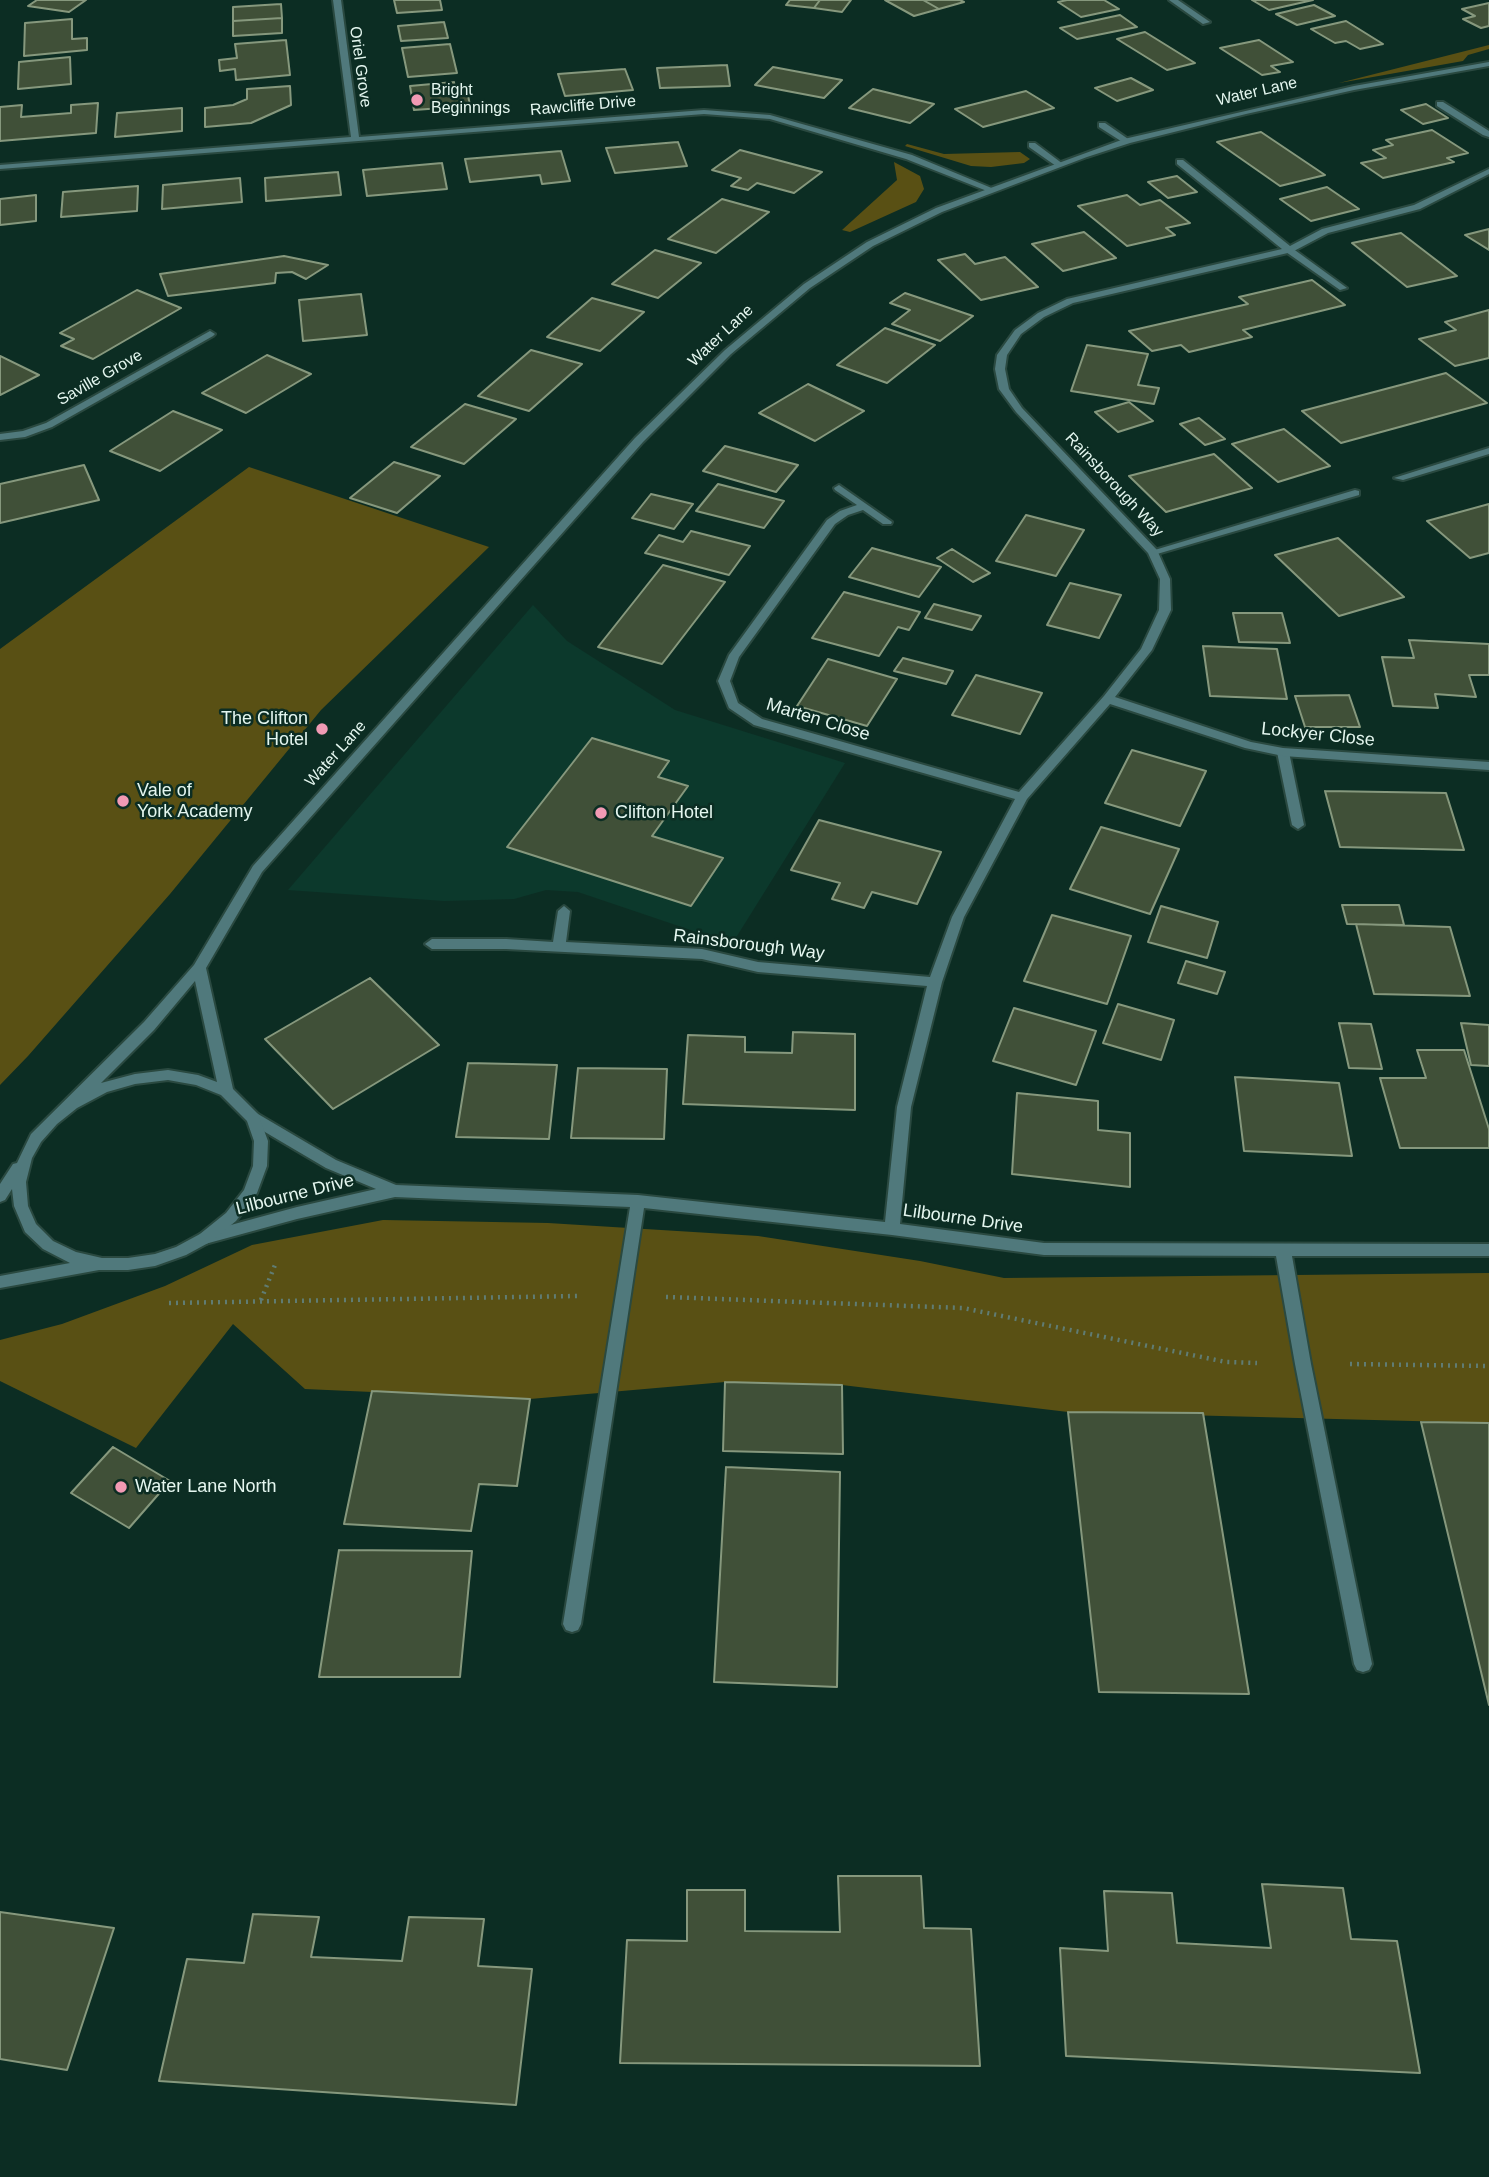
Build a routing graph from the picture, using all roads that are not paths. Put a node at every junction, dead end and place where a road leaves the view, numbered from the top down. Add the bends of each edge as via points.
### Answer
1 (337, 0) edge
2 (1173, 0) edge
3 (1206, 22) dead end
4 (1489, 64) edge
5 (1440, 104) dead end
6 (1102, 125) dead end
7 (1488, 134) edge
8 (355, 138) junction
9 (1127, 141) junction
10 (1031, 145) dead end
11 (1180, 162) dead end
12 (1059, 164) junction
13 (0, 167) edge
14 (1489, 171) edge
15 (990, 189) junction
16 (1289, 250) junction
17 (1343, 288) dead end
18 (210, 334) dead end
19 (0, 437) edge
20 (1489, 451) edge
21 (1399, 478) dead end
22 (839, 488) dead end
23 (1355, 493) dead end
24 (865, 506) junction
25 (887, 522) dead end
26 (1153, 552) junction
27 (1108, 699) junction
28 (1283, 752) junction
29 (1489, 766) edge
30 (1022, 797) junction
31 (1298, 825) dead end
32 (564, 911) dead end
33 (432, 944) dead end
34 (559, 946) junction
35 (199, 968) junction
36 (935, 982) junction
37 (226, 1091) junction
38 (72, 1104) junction
39 (253, 1118) junction
40 (25, 1158) junction
41 (395, 1191) junction
42 (0, 1196) edge
43 (638, 1201) junction
44 (892, 1228) junction
45 (205, 1238) junction
46 (1283, 1250) junction
47 (1489, 1250) edge
48 (102, 1264) junction
49 (0, 1282) edge
50 (572, 1624) dead end
51 (1363, 1664) dead end

1 - 8 street, Oriel Grove
2 - 3 street
4 - 9 street, Water Lane via 1339,92
5 - 7 street
6 - 9 street
8 - 13 street, Rawcliffe Drive
8 - 15 street, Rawcliffe Drive via 666,113 737,113 770,117 889,151
9 - 12 street, Water Lane
10 - 12 street
11 - 16 street
12 - 15 street, Water Lane
14 - 16 street, Rainsborough Way via 1417,207 1325,231
15 - 35 street, Water Lane via 904,227 845,260 771,314 688,391 639,440 257,869
16 - 17 street
16 - 26 street, Rainsborough Way via 1070,301 1018,332 1002,355 1004,389 1019,410
18 - 19 street, Saville Grove via 49,425
20 - 21 street
22 - 24 street
23 - 26 street
24 - 25 street
24 - 30 street, Marten Close via 831,522 733,657 724,681 733,705 758,722
26 - 27 street, Rainsborough Way via 1165,579 1165,610 1146,650
27 - 28 street, Lockyer Close
27 - 30 street, Rainsborough Way
28 - 29 street, Lockyer Close
28 - 31 street
30 - 36 street, Rainsborough Way via 958,917
32 - 34 street
33 - 34 street, Rainsborough Way
34 - 36 street, Rainsborough Way via 702,954 758,967
35 - 37 street
35 - 38 street, Water Lane
36 - 44 street, Rainsborough Way via 904,1107
37 - 38 street via 168,1075 103,1088
37 - 39 street
38 - 40 street via 36,1138
39 - 41 street, Lilbourne Drive via 331,1164
39 - 45 street via 261,1141 260,1166 250,1192 231,1217
40 - 42 street
40 - 48 street via 20,1206 30,1228 48,1245 73,1258
41 - 43 street, Lilbourne Drive
41 - 45 street, Lilbourne Drive
43 - 44 street, Lilbourne Drive
43 - 50 street
44 - 46 street, Lilbourne Drive via 1044,1249
45 - 48 street via 155,1260
46 - 47 street, Lilbourne Drive
46 - 51 street
48 - 49 street

